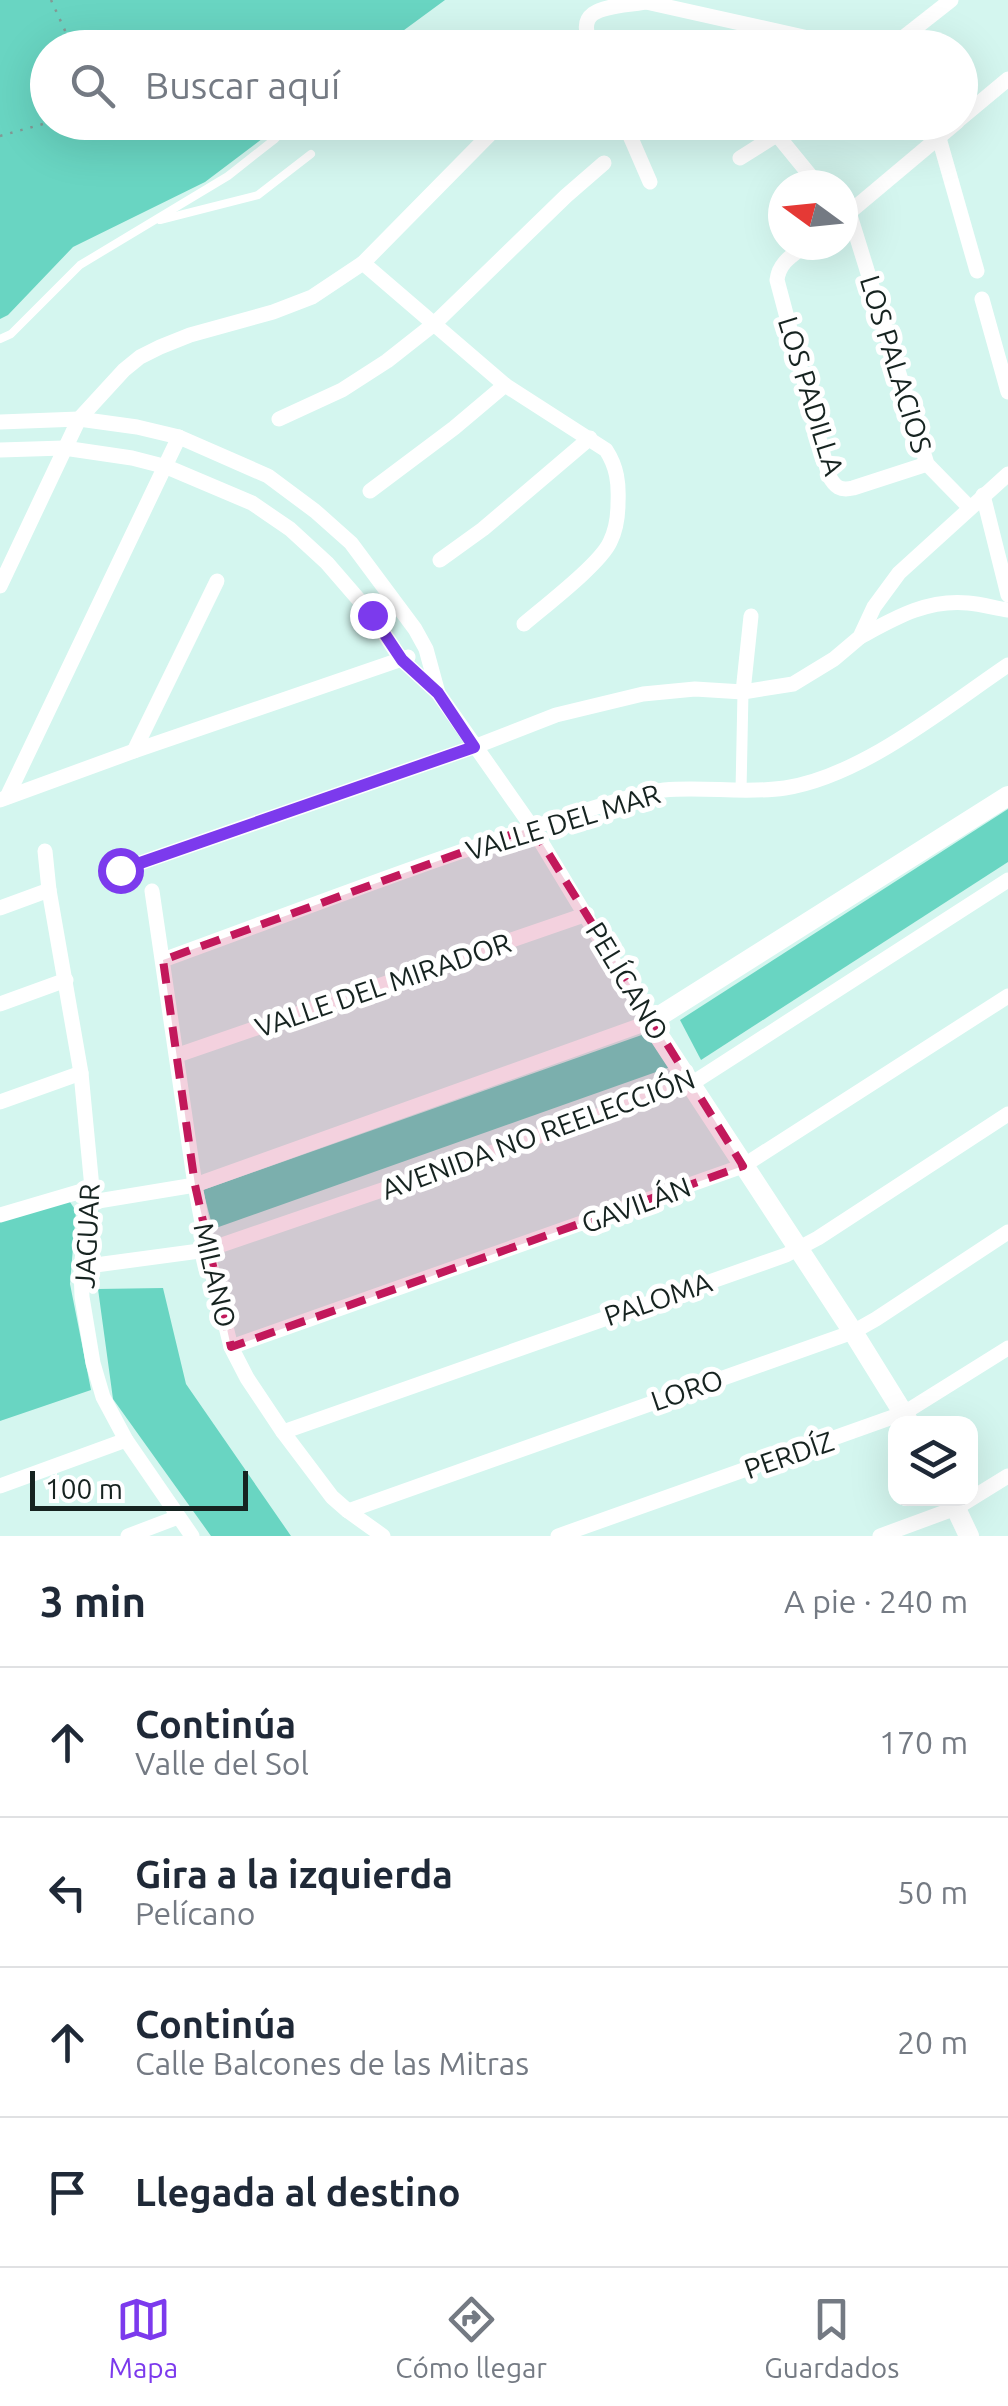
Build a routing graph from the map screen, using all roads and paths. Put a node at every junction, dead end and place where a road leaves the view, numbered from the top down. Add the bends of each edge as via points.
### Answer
1 (52, 0) edge
2 (951, 0) edge
3 (651, 1) edge
4 (621, 2) edge
5 (66, 30) edge
6 (588, 30) edge
7 (776, 30) edge
8 (913, 30) edge
9 (1008, 79) edge
10 (978, 105) edge
11 (30, 128) edge
12 (0, 136) edge
13 (274, 140) edge
14 (484, 140) edge
15 (632, 140) edge
16 (771, 140) edge
17 (781, 140) edge
18 (936, 140) edge
19 (940, 140) edge
20 (311, 154) dead end
21 (740, 158) dead end
22 (604, 164) dead end
23 (806, 170) edge
24 (650, 182) dead end
25 (858, 202) edge
26 (151, 222) junction
27 (858, 252) edge
28 (787, 260) edge
29 (362, 264) junction
30 (978, 271) dead end
31 (982, 298) dead end
32 (434, 324) junction
33 (0, 339) edge
34 (505, 385) junction
35 (1008, 392) edge
36 (279, 419) dead end
37 (78, 420) junction
38 (6, 421) edge
39 (180, 438) junction
40 (590, 438) junction
41 (64, 448) junction
42 (7, 449) edge
43 (927, 464) junction
44 (166, 467) junction
45 (1008, 474) edge
46 (268, 476) junction
47 (370, 491) dead end
48 (984, 496) junction
49 (252, 503) junction
50 (970, 508) junction
51 (351, 543) junction
52 (440, 560) dead end
53 (327, 563) junction
54 (217, 581) dead end
55 (0, 586) edge
56 (888, 587) junction
57 (1008, 596) edge
58 (394, 598) junction
59 (1008, 610) edge
60 (908, 612) junction
61 (372, 615) junction
62 (751, 616) dead end
63 (524, 624) dead end
64 (860, 637) junction
65 (426, 649) junction
66 (402, 660) junction
67 (1008, 665) edge
68 (742, 692) junction
69 (438, 693) junction
70 (474, 747) junction
71 (134, 751) junction
72 (742, 791) junction
73 (1008, 796) edge
74 (4, 798) edge
75 (532, 827) junction
76 (46, 851) dead end
77 (120, 870) dead end
78 (1008, 880) edge
79 (49, 890) junction
80 (152, 891) dead end
81 (0, 908) edge
82 (587, 914) junction
83 (162, 960) junction
84 (66, 980) junction
85 (1008, 996) edge
86 (0, 1004) edge
87 (650, 1022) junction
88 (178, 1055) junction
89 (81, 1073) junction
90 (691, 1084) junction
91 (0, 1102) edge
92 (1008, 1114) edge
93 (743, 1166) junction
94 (195, 1185) junction
95 (92, 1195) junction
96 (0, 1216) edge
97 (1008, 1232) edge
98 (207, 1250) junction
99 (798, 1250) junction
100 (81, 1267) junction
101 (854, 1332) junction
102 (231, 1347) junction
103 (1008, 1348) edge
104 (906, 1416) edge
105 (910, 1416) edge
106 (888, 1424) edge
107 (283, 1432) junction
108 (126, 1440) junction
109 (1008, 1476) edge
110 (0, 1486) edge
111 (978, 1491) edge
112 (947, 1506) edge
113 (955, 1506) edge
114 (348, 1511) junction
115 (178, 1517) junction
116 (128, 1536) edge
117 (192, 1536) edge
118 (383, 1536) edge
119 (558, 1536) edge
120 (880, 1536) edge
121 (969, 1536) edge

1 - 5 path
2 - 8 street
3 - 4 street
3 - 7 street
4 - 6 street via 599,4 588,14
9 - 10 street
11 - 12 path
13 - 26 lane
14 - 29 street
15 - 24 street
16 - 21 street
17 - 23 street
18 - 25 street
19 - 30 street
20 - 26 lane via 258,195
22 - 32 street
26 - 33 lane via 80,265
27 - 43 street, LOS PALACIOS
28 - 43 street, LOS PADILLA via 778,286 833,484 844,490
29 - 32 street
29 - 37 street via 312,297 190,334 140,357
31 - 35 street
32 - 34 street
32 - 36 street via 342,390
34 - 40 street
34 - 47 street
37 - 38 street, PELÍCANO
37 - 39 street, PELÍCANO
37 - 41 street
38 - 42 street
39 - 44 street
39 - 46 street, PELÍCANO
40 - 52 street
40 - 63 street via 606,450 618,483 610,544
41 - 42 street, PELÍCANO
41 - 44 street, PELÍCANO
41 - 55 street
43 - 50 street, LOS PALACIOS
44 - 49 street, PELÍCANO
44 - 74 street
45 - 48 street
46 - 49 street
46 - 51 street, PELÍCANO
48 - 50 street
48 - 57 street
49 - 53 street, PELÍCANO
50 - 56 street
51 - 53 street
51 - 58 street, PELÍCANO
53 - 61 street, PELÍCANO
54 - 71 street
56 - 60 street
56 - 64 street
58 - 61 street
58 - 65 street, PELÍCANO
59 - 60 street via 947,602
60 - 64 street
61 - 66 street, PELÍCANO
62 - 68 street
64 - 68 street via 794,684
65 - 66 street
65 - 69 street, PELÍCANO
66 - 69 street, PELÍCANO
66 - 71 street
67 - 72 street, VALLE DEL MAR via 846,769 800,785
68 - 70 street via 643,694 556,715
68 - 72 street
69 - 70 street, PELÍCANO
70 - 75 street, PELÍCANO
70 - 77 street
71 - 74 street
72 - 75 street, VALLE DEL MAR via 643,793
73 - 87 street
75 - 82 street, PELÍCANO
75 - 83 street, VALLE DEL MAR
76 - 79 street, JAGUAR
78 - 90 street, AVENIDA NO REELECCIÓN
79 - 81 street
79 - 84 street, JAGUAR
80 - 83 street, MILANO
82 - 87 street, PELÍCANO
82 - 88 street, VALLE DEL MIRADOR
83 - 88 street, MILANO
84 - 86 street
84 - 89 street, JAGUAR
85 - 93 street, GAVILÁN
87 - 90 street, PELÍCANO
87 - 94 street
88 - 94 street, MILANO
89 - 91 street
89 - 95 street, JAGUAR
90 - 93 street, PELÍCANO
90 - 98 street, AVENIDA NO REELECCIÓN
92 - 99 street, PALOMA
93 - 99 street, PELÍCANO
93 - 102 street, GAVILÁN
94 - 95 street
94 - 98 street, MILANO
95 - 96 street
95 - 100 street, JAGUAR
97 - 101 street, LORO
98 - 100 street, AVENIDA NO REELECCIÓN
98 - 102 street, MILANO
99 - 101 street, PELÍCANO
99 - 107 street, PALOMA
100 - 108 street, JAGUAR via 93,1363
101 - 104 street, PELÍCANO
101 - 114 street, LORO
102 - 107 street, MILANO
103 - 105 street, PERDÍZ
106 - 119 street, PERDÍZ
107 - 114 street, MILANO
108 - 110 street
108 - 115 street, JAGUAR
109 - 111 street
112 - 120 street
113 - 121 street
114 - 118 street, MILANO
115 - 116 street
115 - 117 street, JAGUAR

